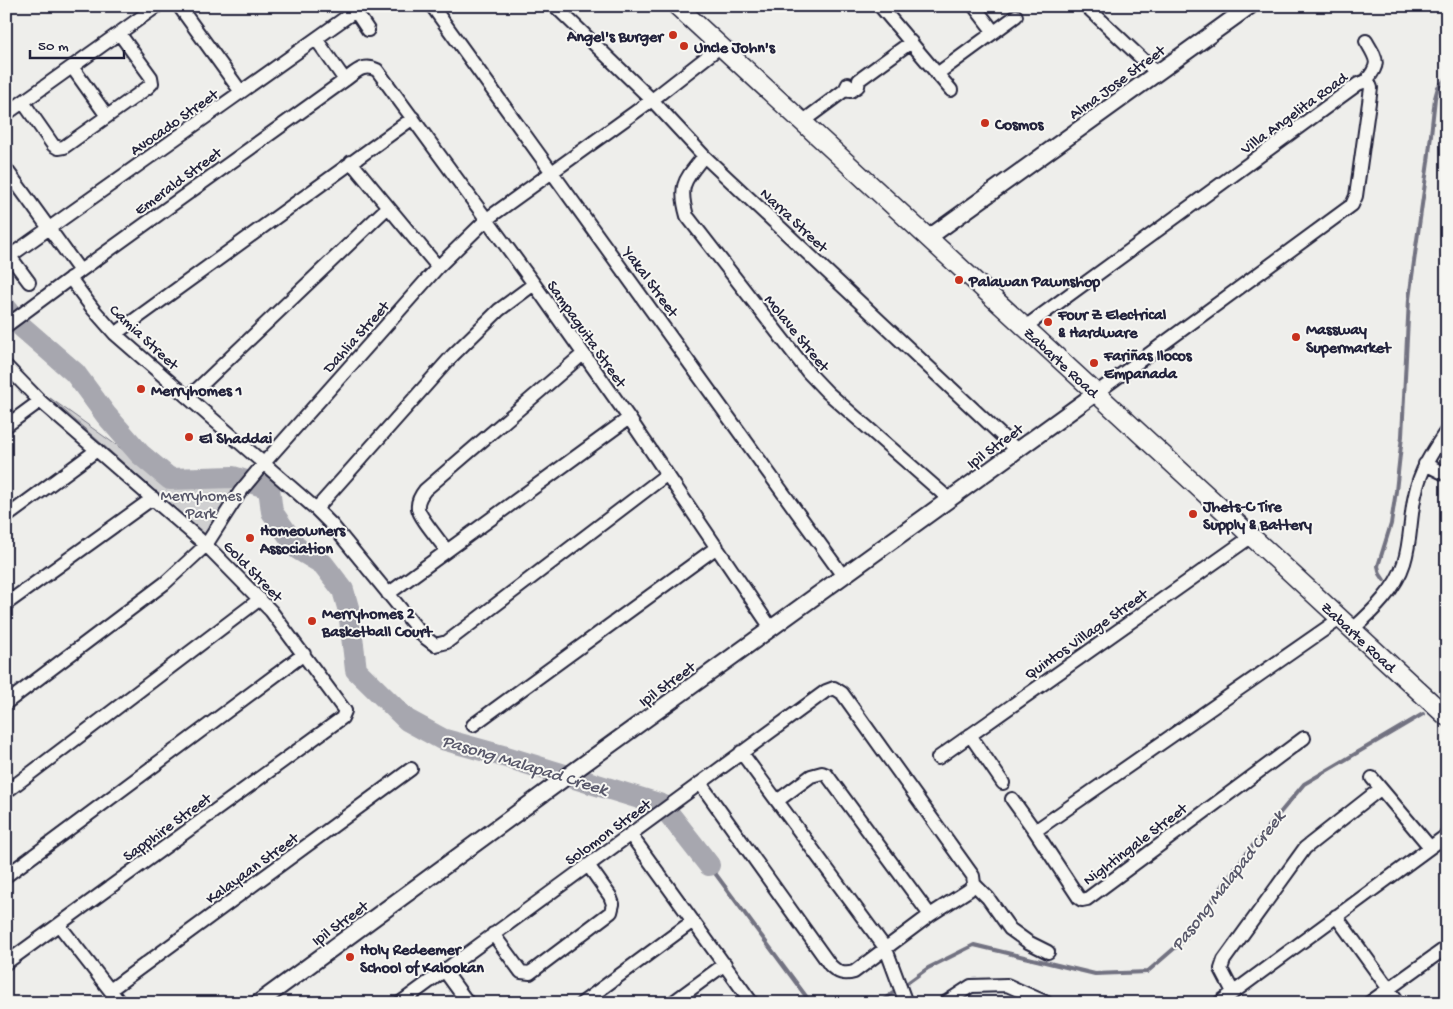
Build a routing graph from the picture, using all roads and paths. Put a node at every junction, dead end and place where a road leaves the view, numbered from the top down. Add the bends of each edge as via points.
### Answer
1 (157, 6) edge
2 (179, 6) edge
3 (432, 6) edge
4 (555, 6) edge
5 (677, 6) edge
6 (881, 6) edge
7 (974, 6) edge
8 (1086, 6) edge
9 (1250, 6) edge
10 (353, 9) edge
11 (1016, 16) dead end
12 (368, 30) dead end
13 (994, 32) junction
14 (119, 33) junction
15 (316, 39) junction
16 (1366, 41) dead end
17 (911, 42) junction
18 (721, 46) junction
19 (369, 66) joint
20 (72, 67) junction
21 (1157, 73) junction
22 (938, 74) junction
23 (345, 80) junction
24 (1366, 81) junction
25 (951, 90) dead end
26 (242, 92) junction
27 (652, 100) junction
28 (23, 102) junction
29 (6, 114) edge
30 (107, 116) junction
31 (413, 118) junction
32 (802, 122) junction
33 (704, 156) junction
34 (351, 162) junction
35 (6, 169) edge
36 (553, 172) junction
37 (388, 207) junction
38 (487, 219) junction
39 (50, 228) junction
40 (928, 238) junction
41 (8, 254) edge
42 (438, 267) junction
43 (75, 274) junction
44 (29, 282) dead end
45 (534, 284) junction
46 (11, 322) edge
47 (1025, 327) junction
48 (115, 334) junction
49 (583, 354) junction
50 (6, 366) edge
51 (1096, 393) junction
52 (189, 397) junction
53 (40, 401) junction
54 (628, 418) junction
55 (6, 426) edge
56 (1447, 430) edge
57 (97, 450) junction
58 (1017, 450) junction
59 (1425, 464) junction
60 (260, 468) junction
61 (666, 475) junction
62 (1447, 475) edge
63 (153, 498) junction
64 (949, 499) junction
65 (316, 509) junction
66 (6, 517) edge
67 (1252, 536) junction
68 (206, 545) junction
69 (717, 547) junction
70 (447, 551) junction
71 (843, 576) junction
72 (388, 594) junction
73 (260, 599) junction
74 (6, 604) edge
75 (1347, 624) junction
76 (772, 628) junction
77 (304, 654) junction
78 (6, 703) edge
79 (344, 715) joint
80 (1447, 717) edge
81 (473, 725) dead end
82 (970, 735) junction
83 (1304, 738) dead end
84 (741, 752) junction
85 (938, 758) dead end
86 (411, 769) dead end
87 (1372, 778) dead end
88 (700, 783) junction
89 (1003, 783) dead end
90 (1380, 789) junction
91 (6, 792) edge
92 (1012, 799) dead end
93 (776, 801) junction
94 (1035, 831) junction
95 (630, 834) junction
96 (1447, 835) edge
97 (1430, 847) junction
98 (588, 865) junction
99 (6, 876) edge
100 (974, 884) junction
101 (930, 915) junction
102 (1336, 916) junction
103 (693, 921) junction
104 (59, 925) junction
105 (493, 934) junction
106 (1447, 947) edge
107 (886, 949) junction
108 (1048, 952) dead end
109 (6, 963) edge
110 (725, 964) junction
111 (444, 970) junction
112 (1388, 988) junction
113 (110, 990) junction
114 (1233, 992) junction
115 (904, 999) edge
116 (677, 1001) edge
117 (120, 1003) edge
118 (258, 1003) edge
119 (400, 1003) edge
120 (468, 1003) edge
121 (582, 1003) edge
122 (752, 1003) edge
123 (944, 1003) edge
124 (1047, 1003) edge
125 (1219, 1003) edge
126 (1369, 1003) edge
127 (1399, 1003) edge

1 - 14 street
2 - 26 street
3 - 36 street, Yakal Street
4 - 27 street, Narra Street
5 - 18 main road, Zabarte Road
6 - 17 street
7 - 13 street
8 - 21 street
9 - 21 street, Alma Jose Street
10 - 12 street
10 - 15 street, Avocado Street
11 - 13 street
13 - 22 street
14 - 20 street
14 - 30 street via 152,83
15 - 23 street
15 - 26 street, Avocado Street
16 - 24 street via 1377,65
17 - 22 street
17 - 32 street via 859,80 849,83 845,90
18 - 27 street, Dahlia Street
18 - 32 main road, Zabarte Road
19 - 23 street, Emerald Street
19 - 31 street, Sampaguita Street via 377,70
20 - 28 street
20 - 30 street
21 - 40 street, Alma Jose Street
22 - 25 street
23 - 43 street, Emerald Street
24 - 47 street, Villa Angelita Road
24 - 51 street, Villa Angelita Road via 1370,88 1356,196 1352,205
26 - 39 street, Avocado Street
27 - 33 street, Narra Street
27 - 36 street, Dahlia Street
28 - 29 street
28 - 30 street via 58,148
31 - 34 street
31 - 38 street, Sampaguita Street
32 - 40 main road, Zabarte Road
33 - 58 street, Narra Street
33 - 64 street, Molave Street via 684,180 682,198 687,216 814,379
34 - 37 street
34 - 48 street
35 - 39 street, Camia Street
36 - 38 street, Dahlia Street
36 - 71 street, Yakal Street
37 - 42 street
37 - 52 street
38 - 42 street, Dahlia Street
38 - 45 street, Sampaguita Street
39 - 41 street, Avocado Street
39 - 43 street, Camia Street
40 - 47 main road, Zabarte Road
41 - 44 street
42 - 60 street, Dahlia Street
43 - 46 street, Emerald Street
43 - 48 street, Camia Street via 98,315
45 - 49 street, Sampaguita Street
45 - 65 street via 499,310 452,356
47 - 51 main road, Zabarte Road
48 - 52 street, Camia Street
49 - 54 street, Sampaguita Street
49 - 70 street via 420,496 419,513
50 - 53 street, Gold Street
51 - 58 street, Ipil Street
51 - 67 main road, Zabarte Road
52 - 60 street, Camia Street
53 - 55 street
53 - 57 street, Gold Street
54 - 61 street, Sampaguita Street
54 - 70 street
56 - 59 street
57 - 63 street, Gold Street
57 - 66 street
58 - 64 street, Ipil Street
59 - 62 street
59 - 75 street via 1415,496 1404,564 1381,601
60 - 65 street, Camia Street
60 - 68 street, Dahlia Street via 240,492
61 - 69 street, Sampaguita Street
61 - 72 street, Camia Street via 447,642 430,643
63 - 68 street, Gold Street
63 - 74 street
64 - 71 street, Ipil Street
65 - 72 street, Camia Street
67 - 75 main road, Zabarte Road
67 - 82 street, Quintos Village Street
68 - 73 street, Gold Street
68 - 78 street, Dahlia Street via 165,583
69 - 76 street, Sampaguita Street
69 - 81 street
70 - 72 street
71 - 76 street, Ipil Street
73 - 77 street, Gold Street
73 - 91 street
75 - 80 main road, Zabarte Road
75 - 94 street
76 - 118 street, Ipil Street
77 - 79 street, Gold Street via 345,710
77 - 99 street
79 - 104 street, Sapphire Street
82 - 85 street, Quintos Village Street
82 - 89 street
83 - 94 street, Nightingale Street via 1087,899 1079,898
84 - 88 street, Solomon Street
84 - 93 street
84 - 100 street, Solomon Street via 826,690 838,689 973,876
86 - 113 street, Kalayaan Street
87 - 90 street
88 - 95 street, Solomon Street
88 - 107 street via 830,965 847,974
90 - 97 street
90 - 114 street via 1305,848 1284,877 1224,960 1221,969
92 - 94 street, Nightingale Street
93 - 101 street via 811,776 827,775
93 - 107 street
95 - 98 street, Solomon Street
95 - 103 street
96 - 97 street
97 - 102 street
98 - 105 street, Solomon Street
98 - 105 street via 610,896 611,912 530,973 521,972
100 - 101 street
100 - 108 street via 1010,929
101 - 107 street
102 - 112 street
102 - 114 street
103 - 110 street
103 - 121 street
104 - 109 street, Sapphire Street
104 - 113 street
105 - 111 street, Solomon Street
106 - 112 street
107 - 115 street
110 - 116 street
110 - 122 street
111 - 119 street, Solomon Street
111 - 120 street
112 - 126 street
112 - 127 street
113 - 117 street
114 - 125 street
123 - 124 street via 970,986 1006,985

